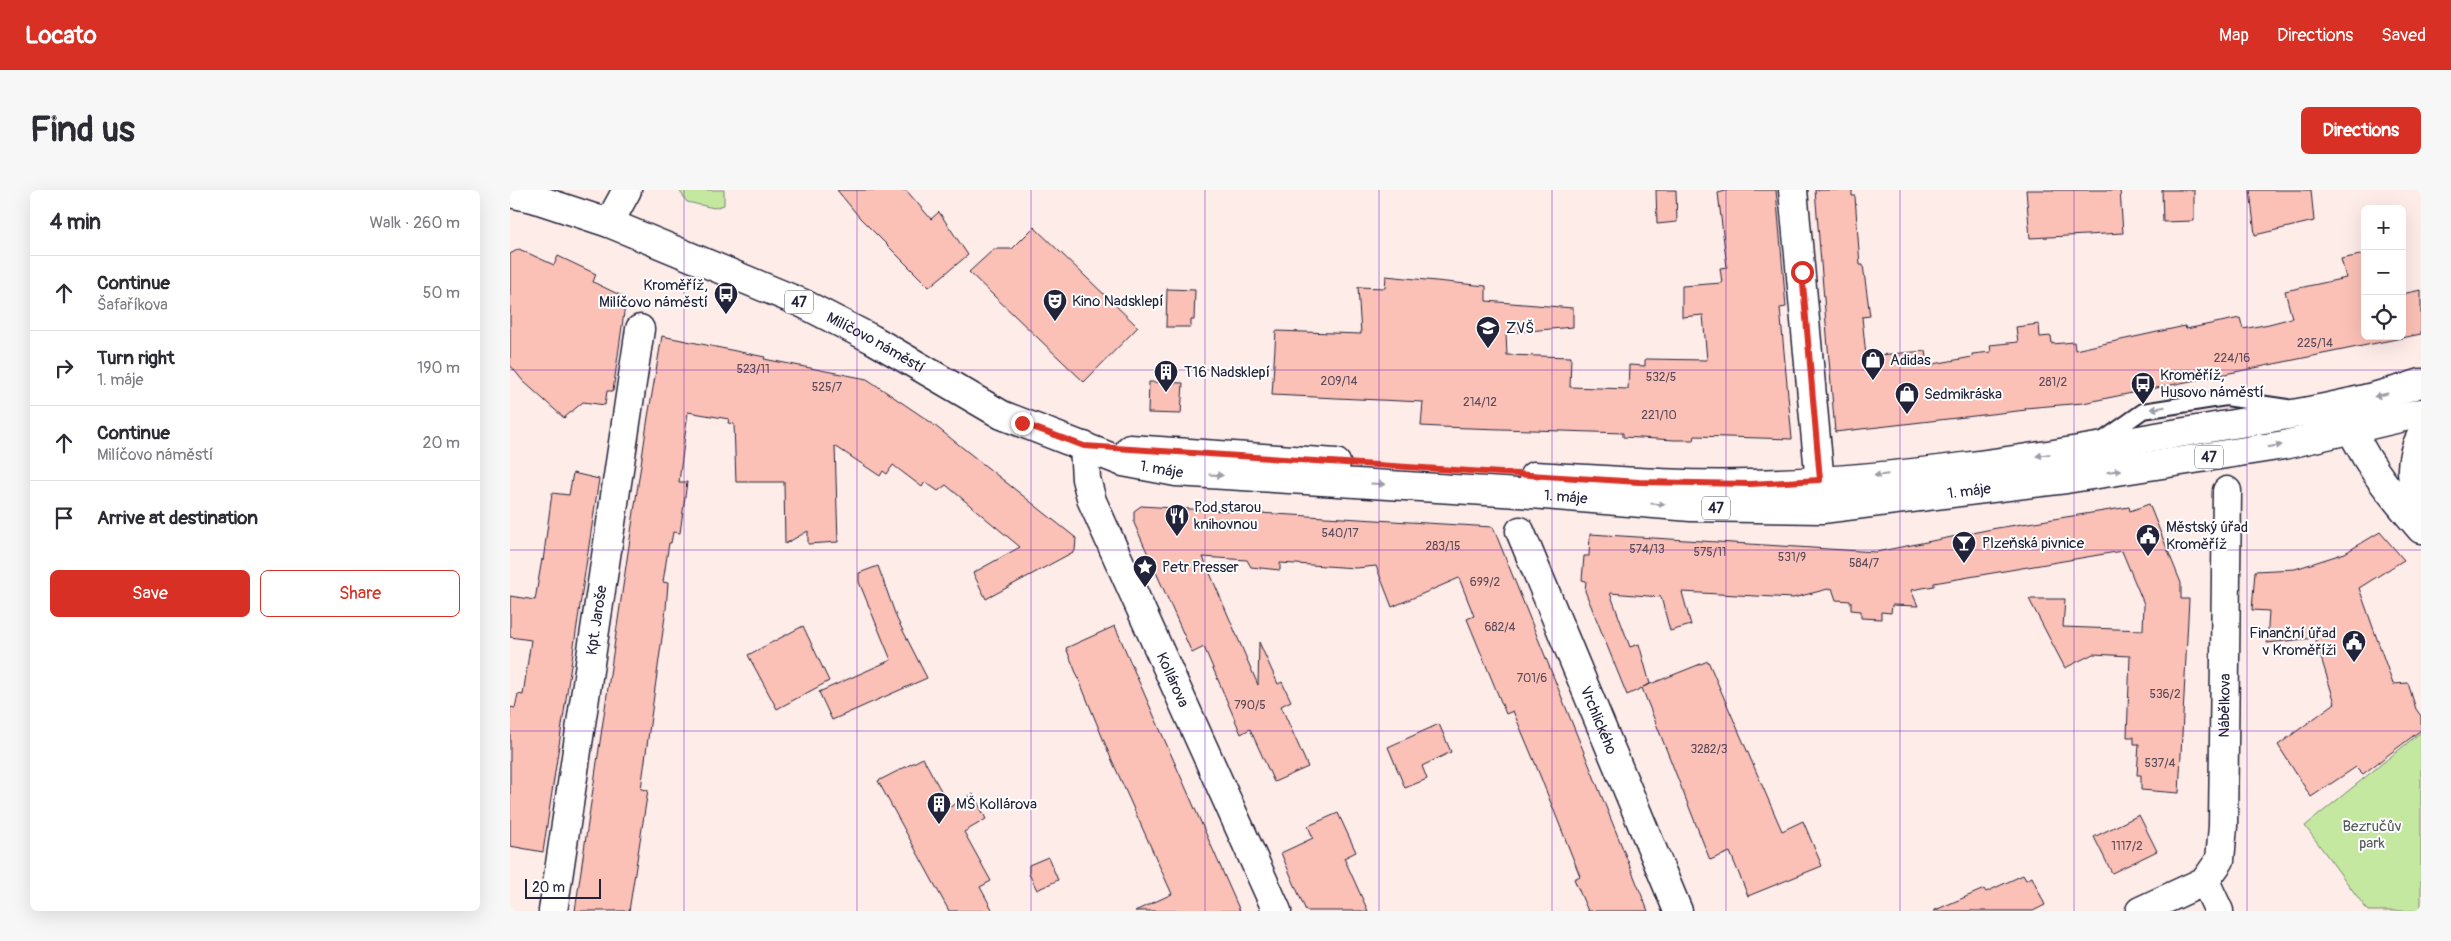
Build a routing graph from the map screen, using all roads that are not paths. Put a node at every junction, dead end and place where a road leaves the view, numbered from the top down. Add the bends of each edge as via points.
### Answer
1 (627, 190) edge
2 (1793, 190) edge
3 (510, 193) edge
4 (609, 223) junction
5 (640, 329) dead end
6 (2421, 383) edge
7 (2341, 405) junction
8 (2421, 413) edge
9 (2351, 430) junction
10 (2421, 436) edge
11 (1084, 446) junction
12 (1820, 480) junction
13 (2227, 491) dead end
14 (2421, 503) edge
15 (1822, 509) junction
16 (2421, 529) edge
17 (1520, 531) dead end
18 (2205, 881) junction
19 (552, 911) edge
20 (1277, 911) edge
21 (1678, 911) edge
22 (2140, 911) edge
23 (2219, 911) edge

1 - 4 main road
2 - 12 main road
3 - 4 main road, 47
4 - 11 main road, Milíčovo náměstí / 47 via 802,303 872,339 1002,415
5 - 19 main road, Kpt. Jaroše
6 -> 7 main road, 47
7 - 9 main road
7 -> 12 main road, 1. máje / 47 via 1974,465
8 - 9 main road, 47
15 -> 9 main road, 1. máje / 47 via 2066,478 2284,445
9 - 16 main road via 2382,483
10 - 14 main road via 2414,452 2411,474 2414,491
11 - 12 main road, 1. máje / 47 via 1639,482 1750,484
11 -> 15 main road, 1. máje / 47 via 1123,462 1176,472 1691,506
11 - 20 main road, Kollárova via 1086,479 1092,501
12 - 15 main road
13 - 18 main road, Nábělkova via 2223,826 2220,860
17 - 21 main road, Vrchlického
18 - 22 main road
18 - 23 main road

